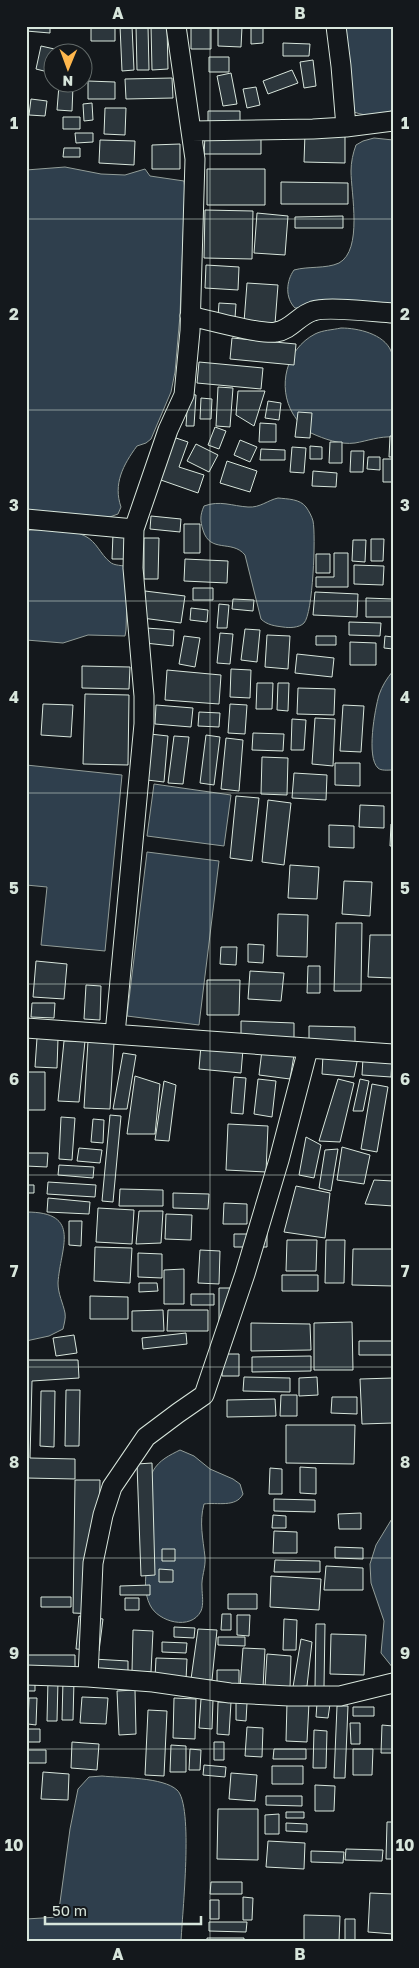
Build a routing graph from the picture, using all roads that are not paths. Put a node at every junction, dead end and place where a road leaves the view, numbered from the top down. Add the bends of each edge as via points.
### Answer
1 (176, 26) edge
2 (336, 26) edge
3 (393, 121) edge
4 (346, 127) junction
5 (192, 131) junction
6 (393, 313) edge
7 (190, 316) junction
8 (26, 519) edge
9 (134, 529) junction
10 (26, 1028) edge
11 (114, 1034) junction
12 (308, 1049) junction
13 (393, 1054) edge
14 (26, 1675) edge
15 (88, 1677) junction
16 (393, 1683) edge

1 - 5 street
2 - 4 street
3 - 4 street
4 - 5 street
5 - 7 street via 195,160
6 - 7 street via 312,311 276,332
7 - 9 street via 184,395 168,430
8 - 9 street
9 - 11 street via 133,568 144,724
10 - 11 street
11 - 12 street
12 - 13 street
12 - 15 street via 245,1274 204,1395 146,1437 112,1487 94,1563
14 - 15 street
15 - 16 street via 230,1693 289,1696 340,1696

